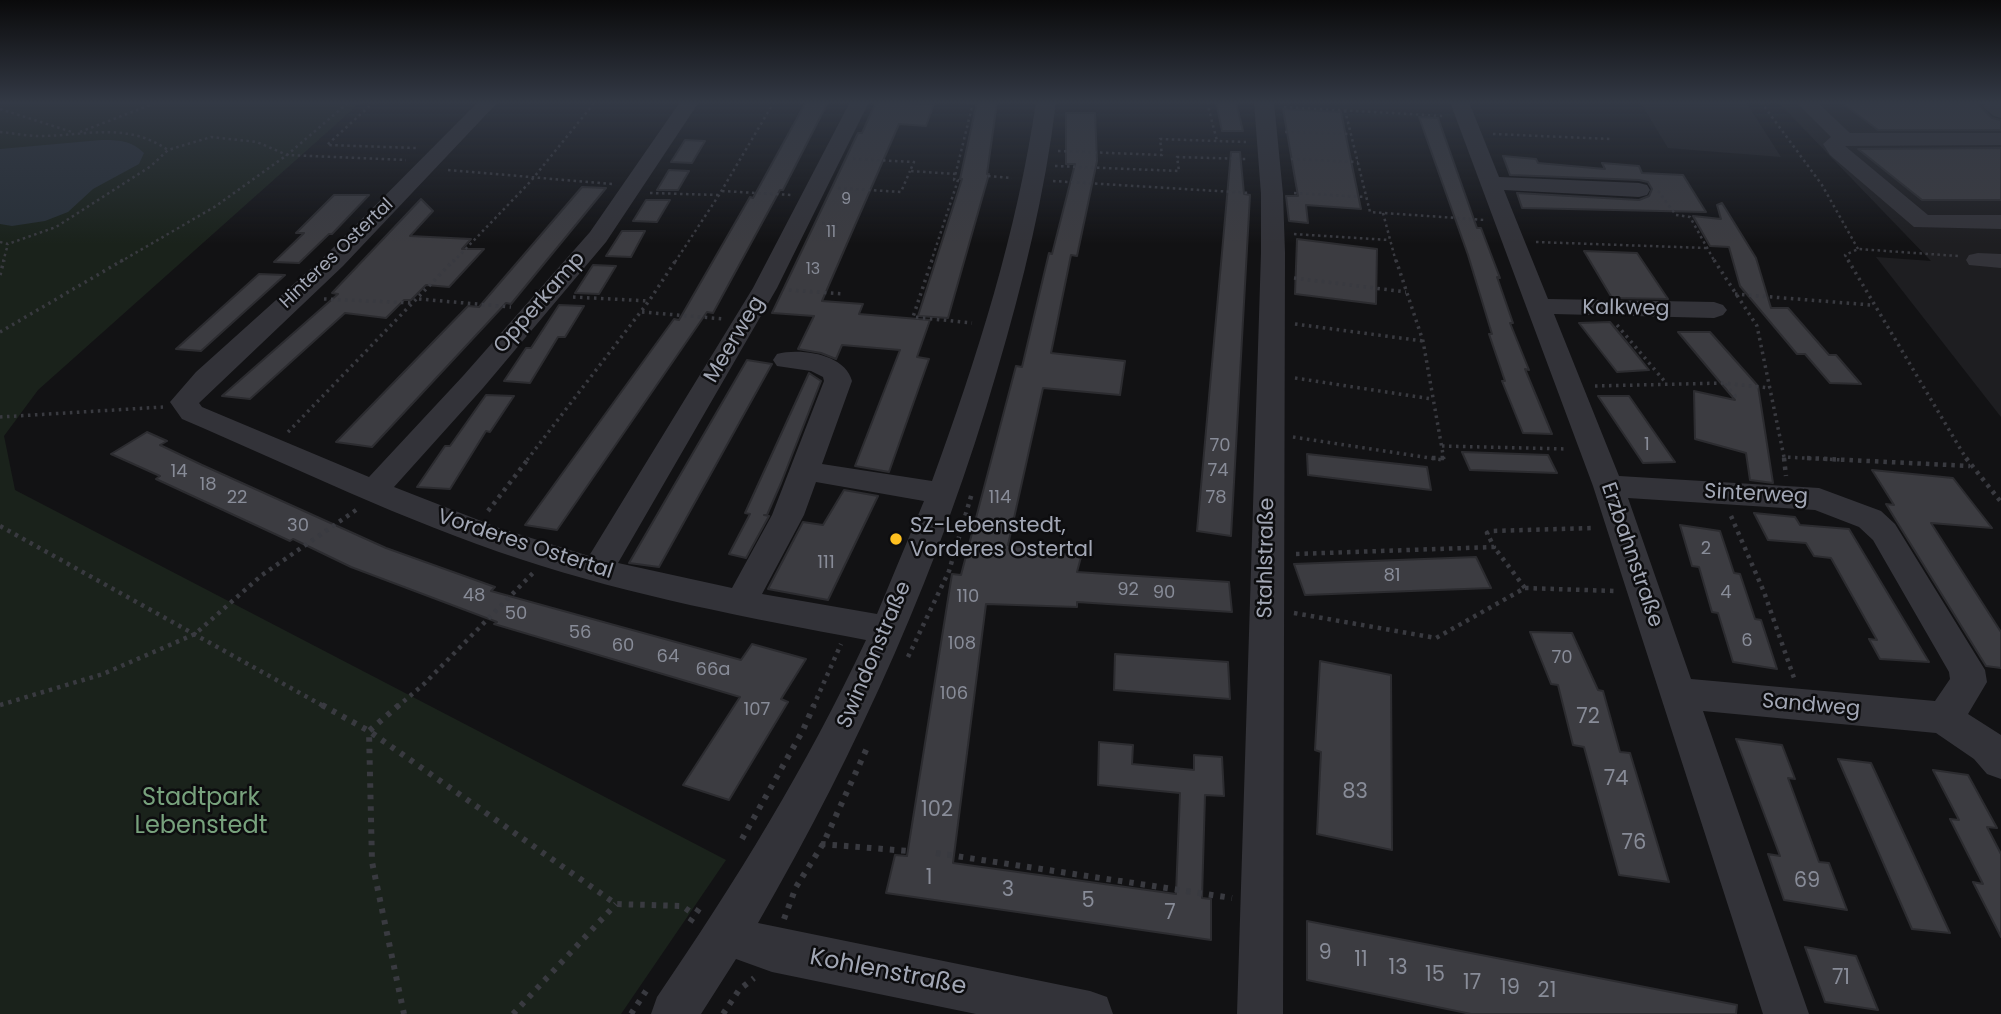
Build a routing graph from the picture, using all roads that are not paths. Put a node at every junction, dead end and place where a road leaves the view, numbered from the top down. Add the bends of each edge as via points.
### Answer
1 (443, 149) edge
2 (658, 149) edge
3 (840, 149) edge
4 (1041, 149) edge
5 (1268, 149) edge
6 (1478, 149) edge
7 (1836, 149) edge
8 (1872, 149) edge
9 (1878, 163) junction
10 (1492, 183) junction
11 (1639, 190) road end
12 (2001, 222) edge
13 (1539, 306) junction
14 (1714, 310) dead end
15 (787, 360) dead end
16 (184, 402) joint
17 (824, 474) dead end
18 (1608, 486) junction
19 (376, 492) junction
20 (943, 494) junction
21 (597, 570) junction
22 (741, 602) junction
23 (869, 626) junction
24 (1678, 693) junction
25 (1944, 718) junction
26 (2001, 762) edge
27 (715, 920) junction
28 (674, 1014) edge
29 (1090, 1014) edge
30 (1260, 1014) edge
31 (1786, 1014) edge

1 - 16 street, Hinteres Ostertal via 334,261 205,377
2 - 19 street, Opperkamp via 598,237
3 - 21 street, Meerweg via 817,202
4 - 20 street, Swindonstraße via 1027,220
5 - 30 street, Stahlstraße via 1273,276
6 - 10 street, Erzbahnstraße
7 - 9 street
8 - 9 street
9 - 12 street via 1922,222
10 - 11 street
10 - 13 street, Erzbahnstraße
13 - 14 street, Kalkweg
13 - 18 street, Erzbahnstraße
15 - 22 street via 826,367 836,373 838,381 788,515
16 - 19 street, Vorderes Ostertal via 192,413
17 - 20 street
18 - 24 street, Erzbahnstraße
18 - 25 street, Sinterweg via 1804,498 1870,519 1884,531 1967,670 1969,682
19 - 21 street, Vorderes Ostertal via 470,530
20 - 23 street, Swindonstraße
21 - 22 street, Vorderes Ostertal
22 - 23 street, Vorderes Ostertal
23 - 27 street, Swindonstraße via 839,740
24 - 25 street, Sandweg
24 - 31 street, Erzbahnstraße
25 - 26 street, Sandweg via 1988,747
27 - 28 street, Swindonstraße
27 - 29 street, Kohlenstraße via 772,950

